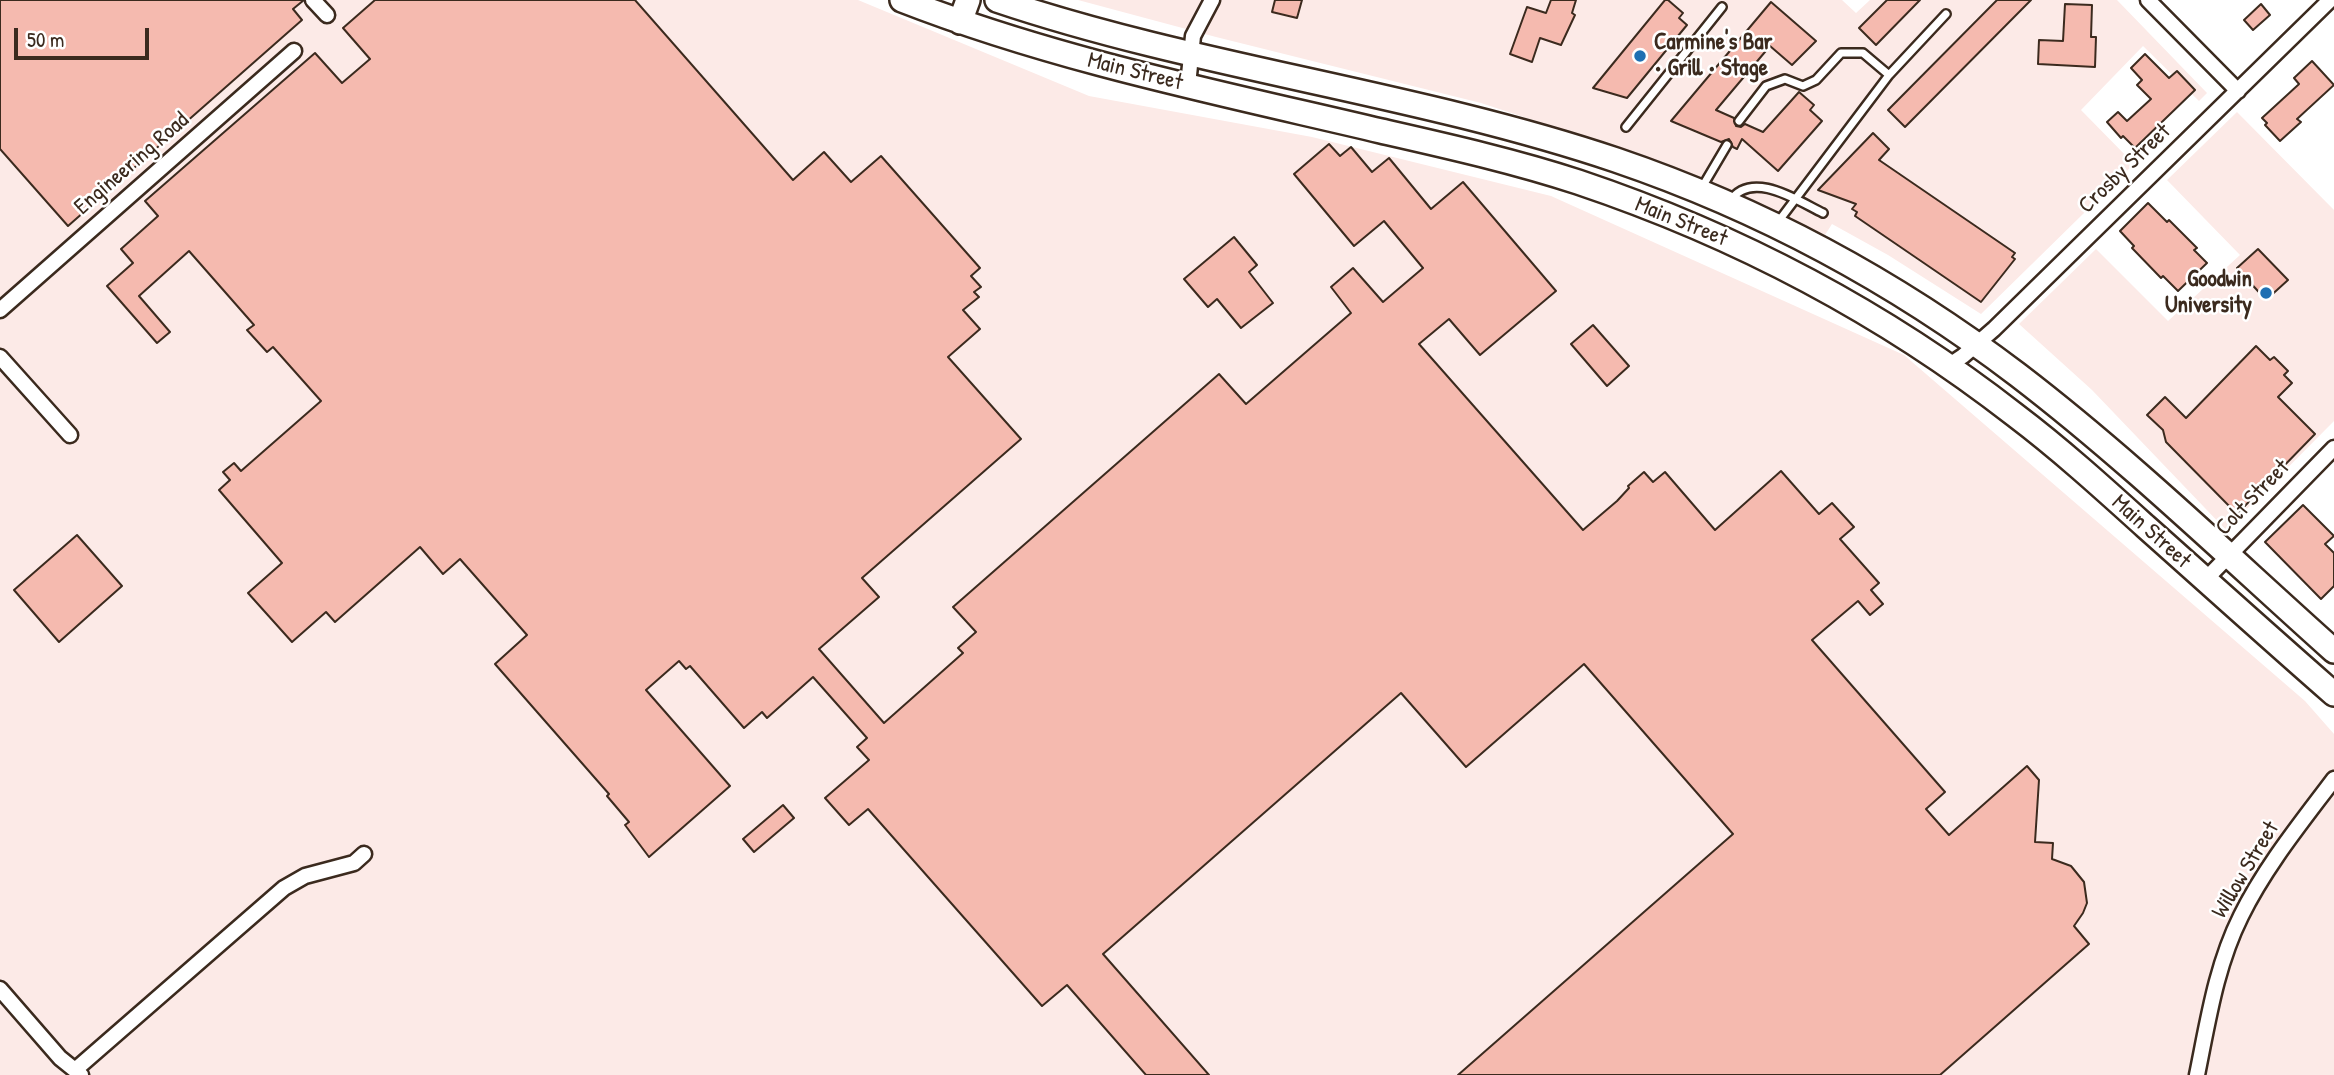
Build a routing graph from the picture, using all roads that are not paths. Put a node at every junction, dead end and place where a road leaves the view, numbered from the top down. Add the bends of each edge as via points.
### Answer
1 (313, 0) edge
2 (902, 0) edge
3 (968, 0) edge
4 (997, 0) edge
5 (1212, 0) edge
6 (2148, 0) edge
7 (2330, 0) edge
8 (1026, 5) edge
9 (1722, 7) dead end
10 (327, 15) dead end
11 (1946, 15) dead end
12 (960, 22) junction
13 (294, 51) dead end
14 (1191, 53) junction
15 (1889, 75) junction
16 (1188, 85) junction
17 (2238, 90) junction
18 (1739, 121) dead end
19 (1626, 127) dead end
20 (1727, 145) dead end
21 (1699, 192) junction
22 (1794, 200) junction
23 (1728, 204) junction
24 (1823, 214) dead end
25 (1775, 226) junction
26 (0, 310) edge
27 (1976, 345) junction
28 (0, 356) edge
29 (1948, 366) junction
30 (70, 435) dead end
31 (2334, 449) edge
32 (2228, 557) junction
33 (2206, 580) junction
34 (2334, 651) edge
35 (2334, 694) edge
36 (2334, 779) edge
37 (364, 854) dead end
38 (3, 998) edge
39 (78, 1073) edge
40 (2197, 1075) edge

1 - 10 street
2 - 12 main road, Main Street
3 - 12 main road
4 - 8 main road, Main Street
5 - 14 street via 1195,29
6 - 17 street
7 - 17 street, Crosby Street
8 - 14 main road, Main Street via 1096,30
9 - 19 lane
11 - 15 lane
12 - 16 main road, Main Street via 1067,56
13 - 26 street, Engineering Road
14 - 16 street
14 - 21 main road, Main Street via 1541,137
15 - 18 lane via 1863,53 1841,53 1816,80 1803,86 1784,79 1766,86
15 - 22 lane
16 - 29 main road, Main Street via 1485,155 1609,193 1781,266
17 - 27 street, Crosby Street
20 - 21 lane
21 - 23 main road, Main Street
22 - 23 lane via 1755,186 1742,190
22 - 24 lane
22 - 25 lane
23 - 25 main road, Main Street
25 - 27 main road, Main Street via 1882,284
27 - 29 street, Crosby Street
27 - 32 main road, Main Street via 2058,407
28 - 30 street
29 - 33 main road, Main Street via 2045,438
31 - 32 street, Colt Street
32 - 33 street, Colt Street
32 - 34 main road, Main Street
33 - 35 main road, Main Street
36 - 40 street, Willow Street via 2267,871 2240,918 2217,977
37 - 39 street via 354,863 305,876 284,888
38 - 39 street

